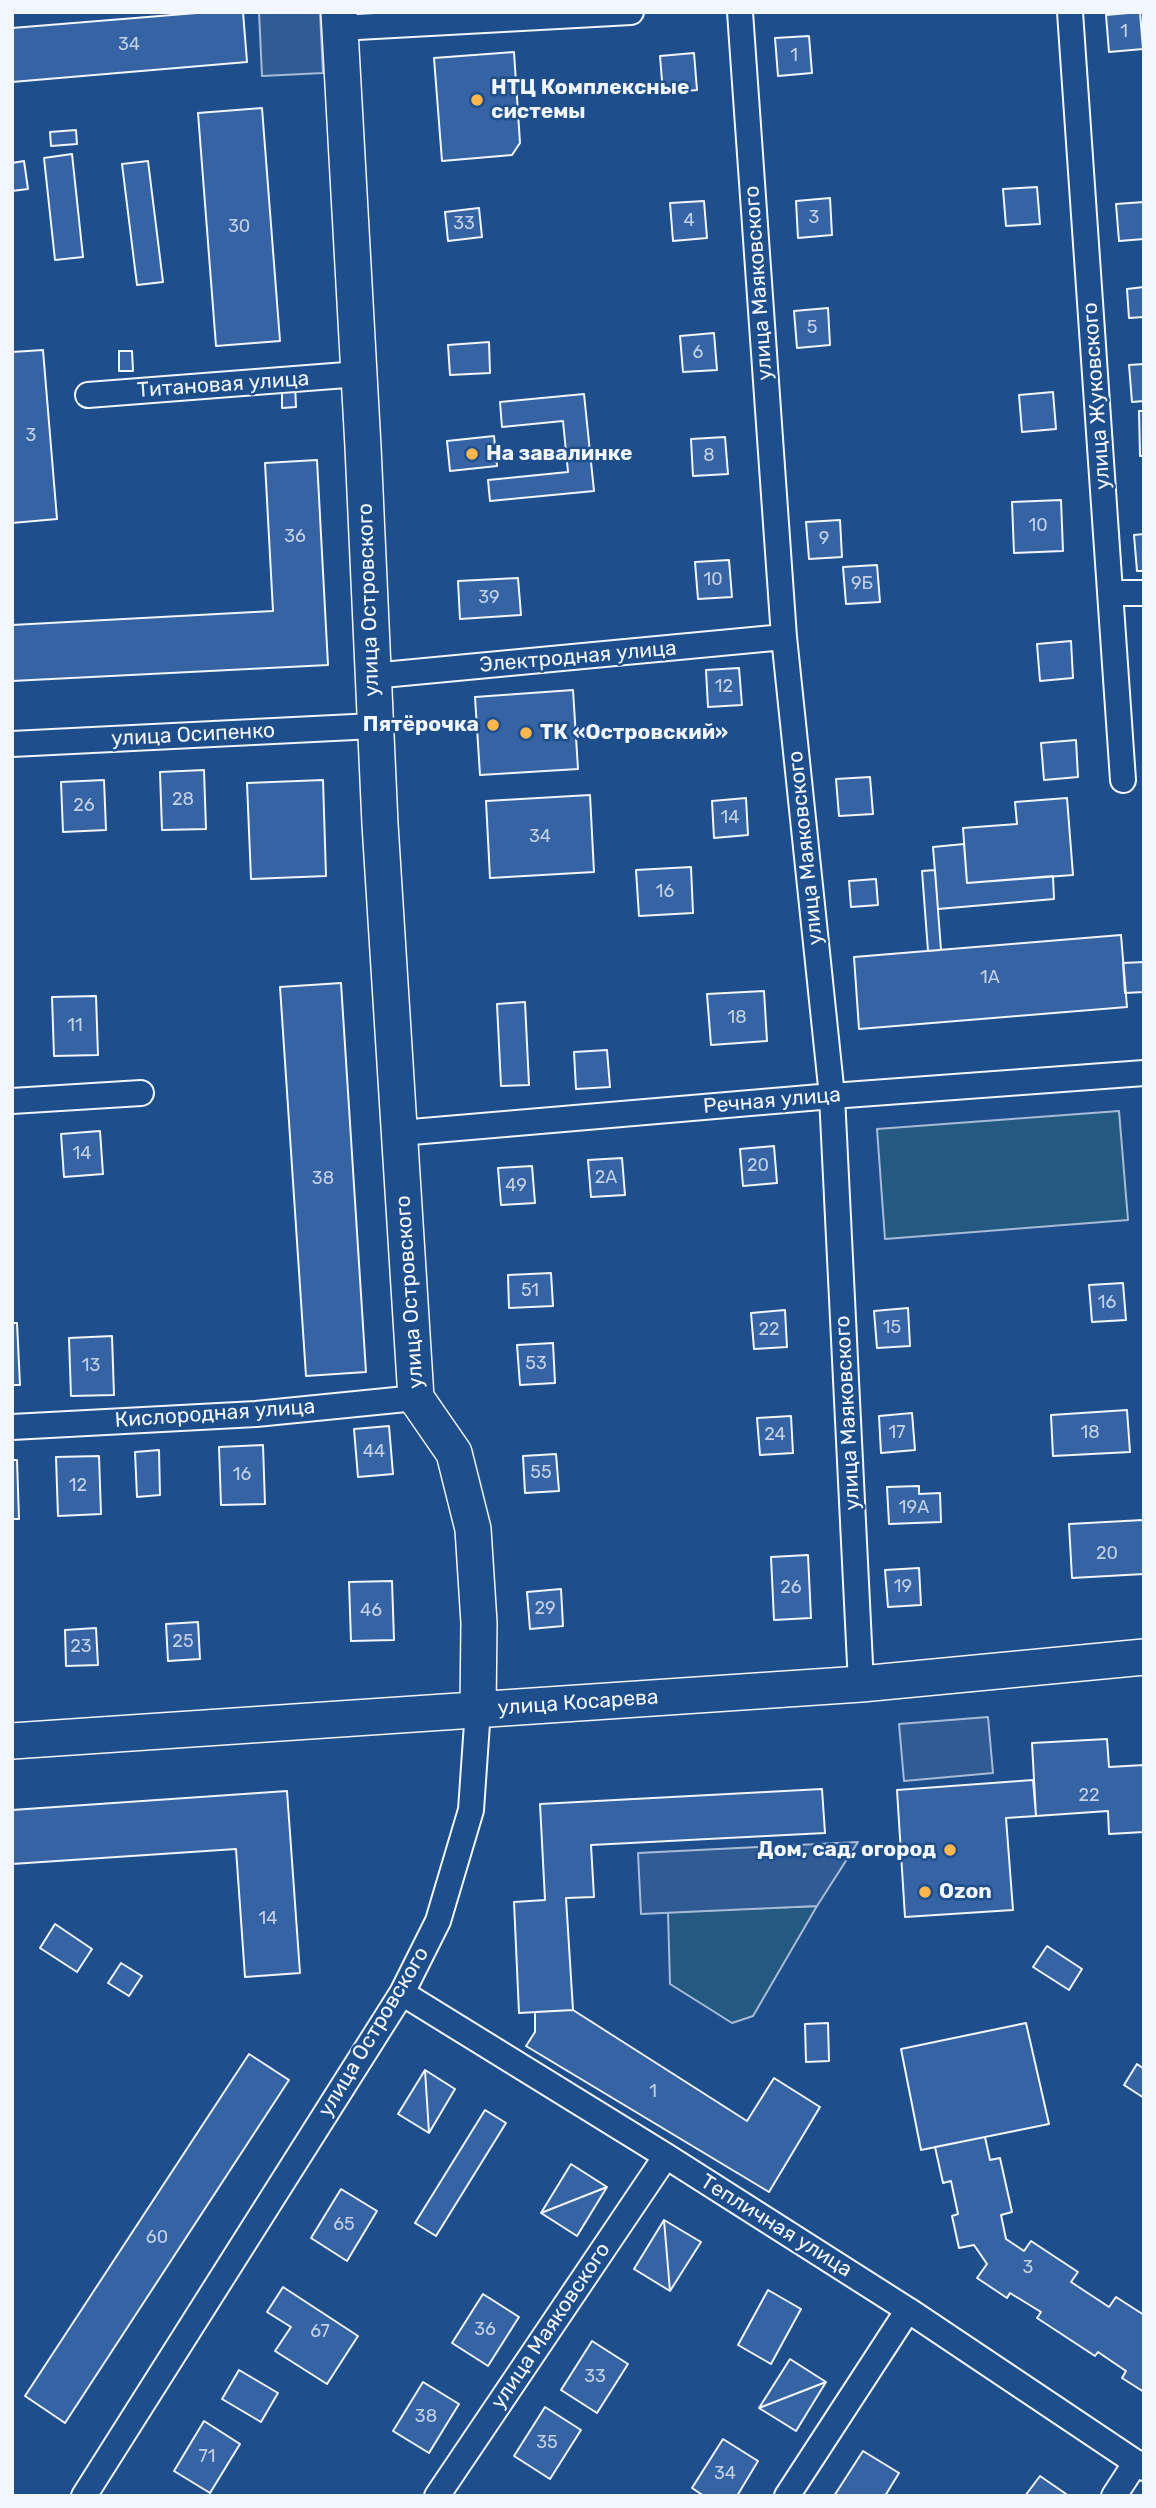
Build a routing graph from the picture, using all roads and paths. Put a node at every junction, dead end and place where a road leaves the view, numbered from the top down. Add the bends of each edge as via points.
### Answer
1 (631, 12) edge
2 (740, 12) edge
3 (1070, 12) edge
4 (339, 20) edge
5 (359, 374) junction
6 (88, 394) dead end
7 (1111, 593) junction
8 (1144, 593) edge
9 (784, 637) junction
10 (372, 676) junction
11 (374, 726) junction
12 (12, 744) edge
13 (1123, 780) dead end
14 (1144, 1075) edge
15 (141, 1093) dead end
16 (832, 1096) junction
17 (12, 1101) edge
18 (400, 1133) junction
19 (416, 1398) junction
20 (12, 1427) edge
21 (1144, 1657) edge
22 (861, 1684) junction
23 (478, 1709) junction
24 (12, 1741) edge
25 (402, 1993) junction
26 (666, 2156) junction
27 (908, 2310) junction
28 (1140, 2465) edge
29 (84, 2496) edge
30 (437, 2496) edge
31 (787, 2496) edge
32 (1114, 2496) edge

1 - 4 street
2 - 9 street, улица Маяковского
3 - 7 street, улица Жуковского
4 - 5 street, улица Островского
5 - 6 street, Титановая улица
5 - 10 street, улица Островского
7 - 8 street
7 - 13 street, улица Жуковского
9 - 10 street, Электродная улица
9 - 16 street, улица Маяковского
10 - 11 street, улица Островского
11 - 12 street, улица Осипенко
11 - 18 street, улица Островского
14 - 16 street, Речная улица
15 - 17 street
16 - 18 street, Речная улица
16 - 22 street, улица Маяковского
18 - 19 street, улица Островского
19 - 20 street, Кислородная улица via 256,1413
19 - 23 street, улица Островского via 454,1453 473,1529
21 - 22 street, улица Косарева
22 - 23 street, улица Косарева
23 - 24 street, улица Косарева
23 - 25 street, улица Островского via 471,1810 438,1921
25 - 26 street, Тепличная улица
25 - 29 street, улица Островского
26 - 27 street, Тепличная улица
26 - 30 street, улица Маяковского
27 - 28 street, Тепличная улица
27 - 31 street
28 - 32 street

